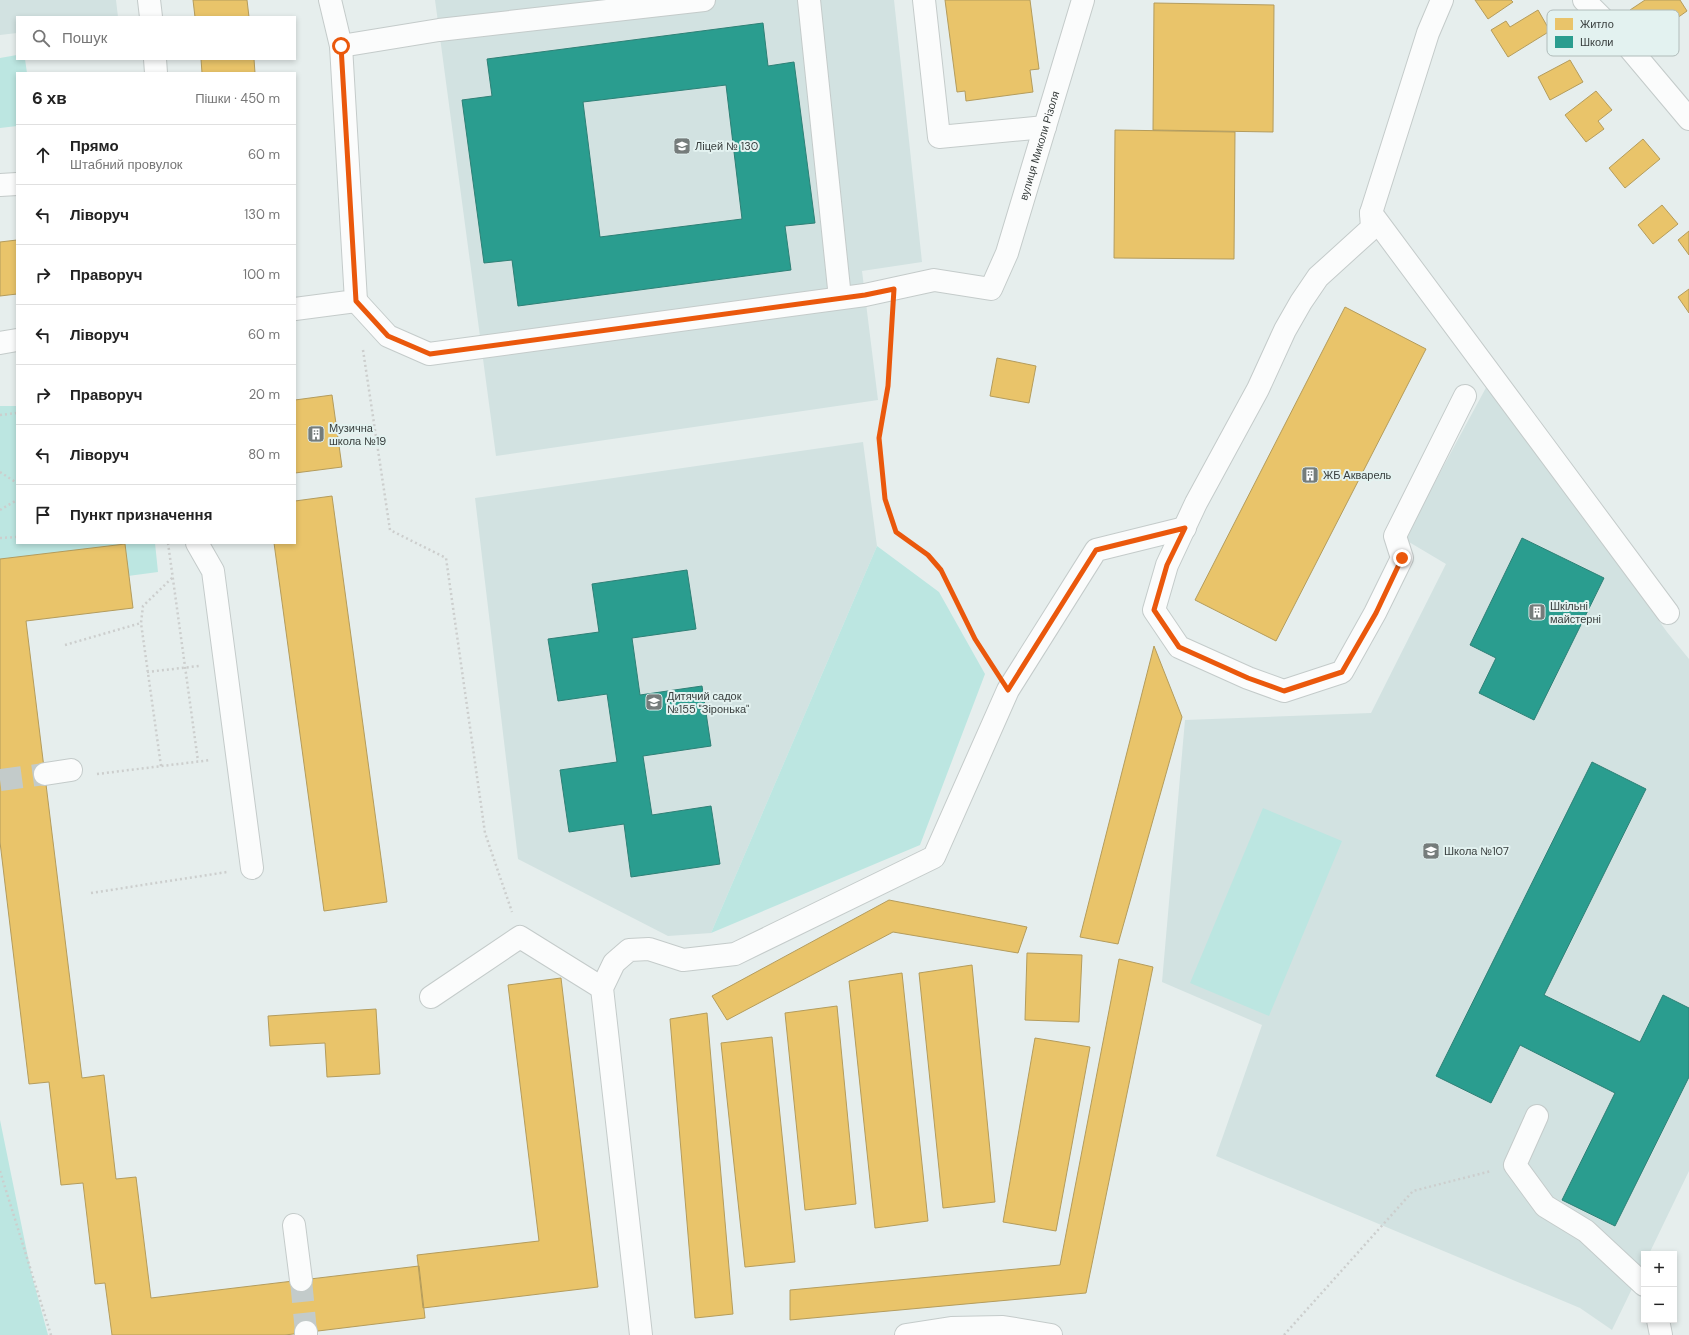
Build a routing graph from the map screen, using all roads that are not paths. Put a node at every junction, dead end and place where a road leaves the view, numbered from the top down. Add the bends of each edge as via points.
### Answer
1 (149, 0) edge
2 (330, 0) edge
3 (704, 0) edge
4 (809, 0) edge
5 (924, 0) edge
6 (1083, 0) edge
7 (1442, 0) edge
8 (1584, 0) edge
9 (1594, 10) edge
10 (151, 16) edge
11 (341, 46) junction
12 (1636, 56) edge
13 (155, 60) edge
14 (156, 72) edge
15 (1689, 118) edge
16 (1045, 127) junction
17 (16, 184) edge
18 (0, 185) edge
19 (1371, 213) junction
20 (840, 298) junction
21 (356, 301) junction
22 (296, 308) edge
23 (16, 340) edge
24 (0, 343) edge
25 (1465, 396) dead end
26 (1185, 528) junction
27 (198, 544) edge
28 (1668, 613) dead end
29 (71, 770) dead end
30 (45, 774) tunnel mouth
31 (252, 868) road end
32 (602, 988) junction
33 (431, 997) dead end
34 (1537, 1116) dead end
35 (294, 1225) dead end
36 (301, 1280) tunnel mouth
37 (1641, 1282) edge
38 (1659, 1323) edge
39 (641, 1335) edge
40 (906, 1335) edge
41 (1051, 1335) edge
42 (1661, 1335) edge

1 - 10 street
2 - 11 street
3 - 11 street via 440,30
4 - 20 street
5 - 16 street via 939,137
6 - 16 street, вулиця Миколи Різоля
7 - 19 street via 1428,33
8 - 9 street
11 - 21 street
12 - 15 street
13 - 14 street
16 - 20 street, вулиця Миколи Різоля via 1007,253 991,289 934,280
17 - 18 street
19 - 26 street via 1372,228 1318,277 1300,302 1258,389
19 - 28 street
20 - 21 street via 430,354 388,336
21 - 22 street
23 - 24 street
25 - 26 street via 1394,536 1402,558 1376,613 1342,672 1284,691 1179,647 1154,610 1167,565
26 - 32 street via 1096,550 1008,690 934,857 735,954 683,960 649,949 629,950 614,963
27 - 31 street via 213,571
29 - 30 street
32 - 33 street via 520,938
32 - 39 street
34 - 37 street via 1516,1165 1545,1206 1586,1231
35 - 36 street
38 - 42 street
40 - 41 street via 951,1328 1003,1327

